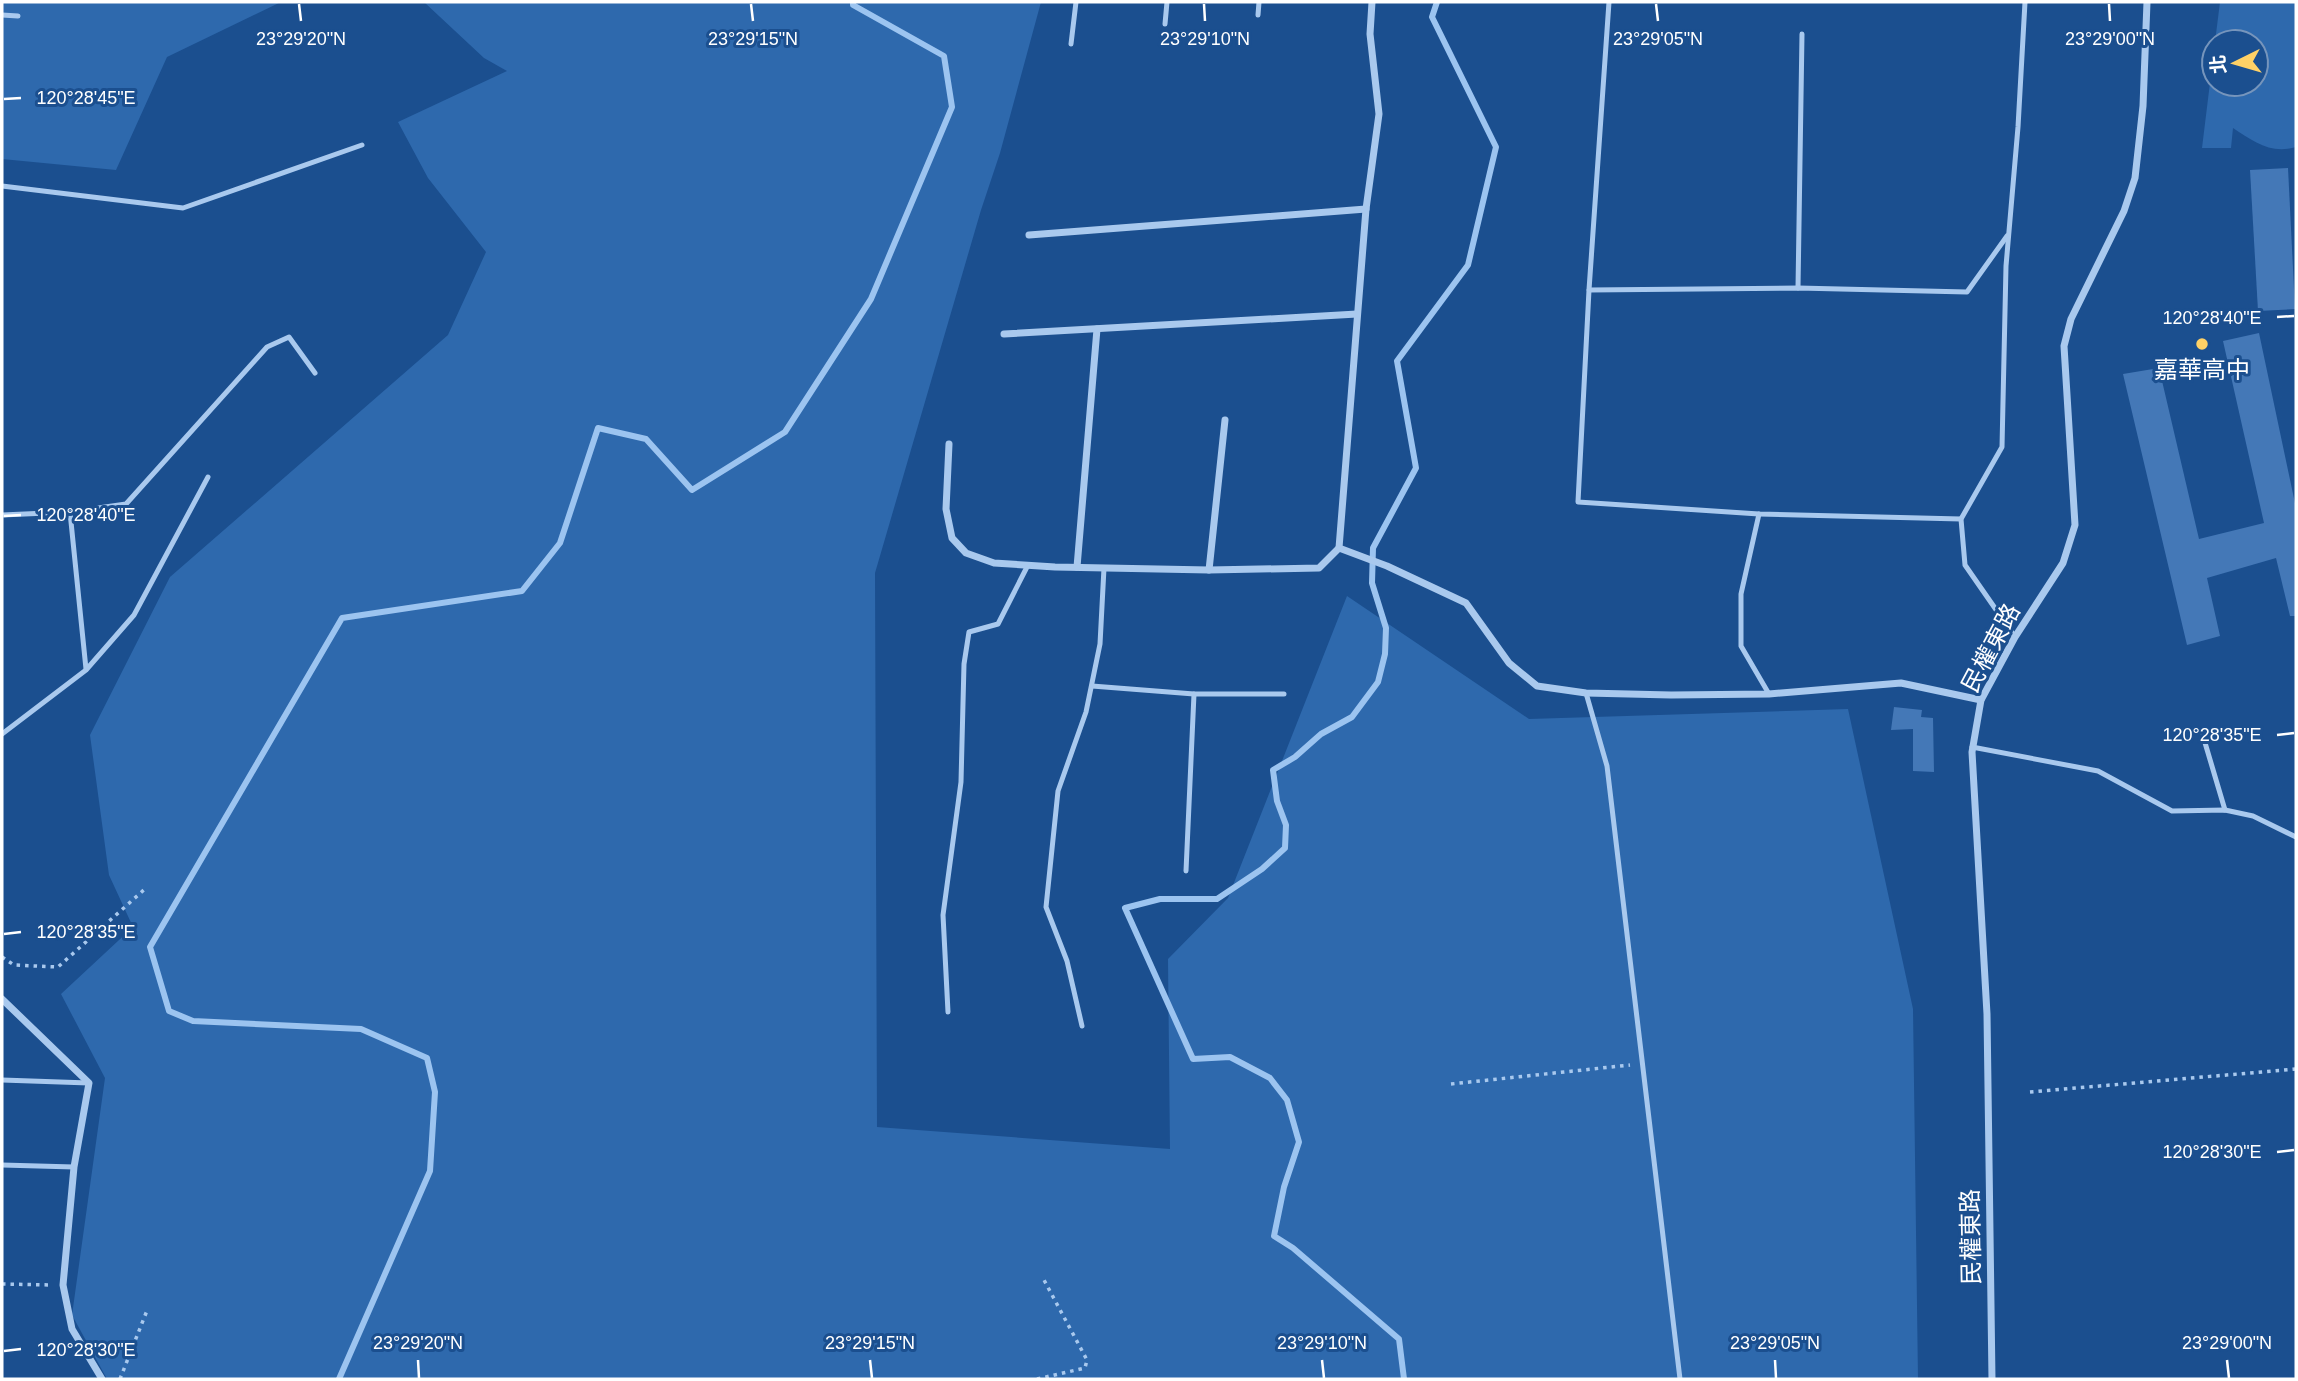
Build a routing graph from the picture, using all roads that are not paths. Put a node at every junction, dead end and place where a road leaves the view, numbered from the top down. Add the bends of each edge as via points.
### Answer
1 (1076, 2) edge
2 (1167, 2) edge
3 (1259, 2) edge
4 (1372, 2) edge
5 (1609, 2) edge
6 (2025, 2) edge
7 (2147, 2) edge
8 (2, 15) edge
9 (1258, 15) dead end
10 (18, 16) dead end
11 (1165, 24) dead end
12 (1802, 34) dead end
13 (1071, 44) dead end
14 (362, 145) dead end
15 (2, 186) edge
16 (1366, 209) junction
17 (1029, 234) dead end
18 (2008, 234) junction
19 (1798, 288) junction
20 (1589, 290) junction
21 (1357, 314) junction
22 (1097, 329) junction
23 (1004, 334) dead end
24 (315, 373) dead end
25 (1225, 420) dead end
26 (949, 444) dead end
27 (208, 477) dead end
28 (70, 512) junction
29 (1759, 514) junction
30 (2, 515) edge
31 (1961, 519) junction
32 (1339, 548) junction
33 (1028, 565) junction
34 (1077, 567) junction
35 (1104, 568) junction
36 (1209, 570) junction
37 (2015, 637) junction
38 (86, 670) junction
39 (1092, 686) junction
40 (1586, 693) junction
41 (1194, 694) junction
42 (1284, 694) dead end
43 (1769, 694) junction
44 (1981, 700) junction
45 (2, 734) edge
46 (2203, 736) dead end
47 (1972, 747) junction
48 (2225, 810) junction
49 (2296, 837) edge
50 (1186, 871) dead end
51 (2, 999) edge
52 (948, 1012) dead end
53 (1082, 1026) dead end
54 (2, 1080) edge
55 (89, 1083) junction
56 (2, 1165) edge
57 (74, 1167) junction
58 (102, 1379) edge
59 (1679, 1379) edge
60 (1992, 1379) edge

1 - 13 lane
2 - 11 lane
3 - 9 lane
4 - 16 street via 1370,34 1379,114
5 - 20 lane
6 - 18 lane
7 - 37 street, 民權東路 via 2135,178 2124,211 2071,318 2064,346 2075,525 2063,563
8 - 10 lane
12 - 19 lane
14 - 15 lane via 183,208
16 - 17 street
16 - 21 street
18 - 19 lane via 1967,292
18 - 31 lane via 2002,447
19 - 20 lane
20 - 29 lane via 1578,502
21 - 22 street
21 - 32 street
22 - 23 street
22 - 34 street
24 - 28 lane via 289,337 267,348 127,504
25 - 36 street
26 - 33 street via 946,509 951,538 966,554 995,563
27 - 38 lane via 134,615
28 - 30 lane
28 - 38 lane
29 - 31 lane
29 - 43 lane via 1741,594 1741,646
31 - 37 lane via 1965,565
32 - 36 street via 1319,568
32 - 40 street via 1466,603 1509,663 1537,687
33 - 34 street
33 - 52 lane via 998,624 969,632 961,782 943,915
34 - 35 street
35 - 36 street
35 - 39 lane via 1100,644
37 - 44 street, 民權東路
38 - 45 lane
39 - 41 lane
39 - 53 lane via 1058,790 1046,907 1067,961
40 - 43 street
40 - 59 lane via 1607,766
41 - 42 lane
41 - 50 lane
43 - 44 street via 1901,683
44 - 47 street, 民權東路
46 - 48 lane
47 - 48 lane via 2098,771 2172,811
47 - 60 street, 民權東路 via 1987,1014
48 - 49 lane via 2253,816
51 - 55 street
54 - 55 lane
55 - 57 street
56 - 57 lane
57 - 58 street via 63,1285 72,1329

